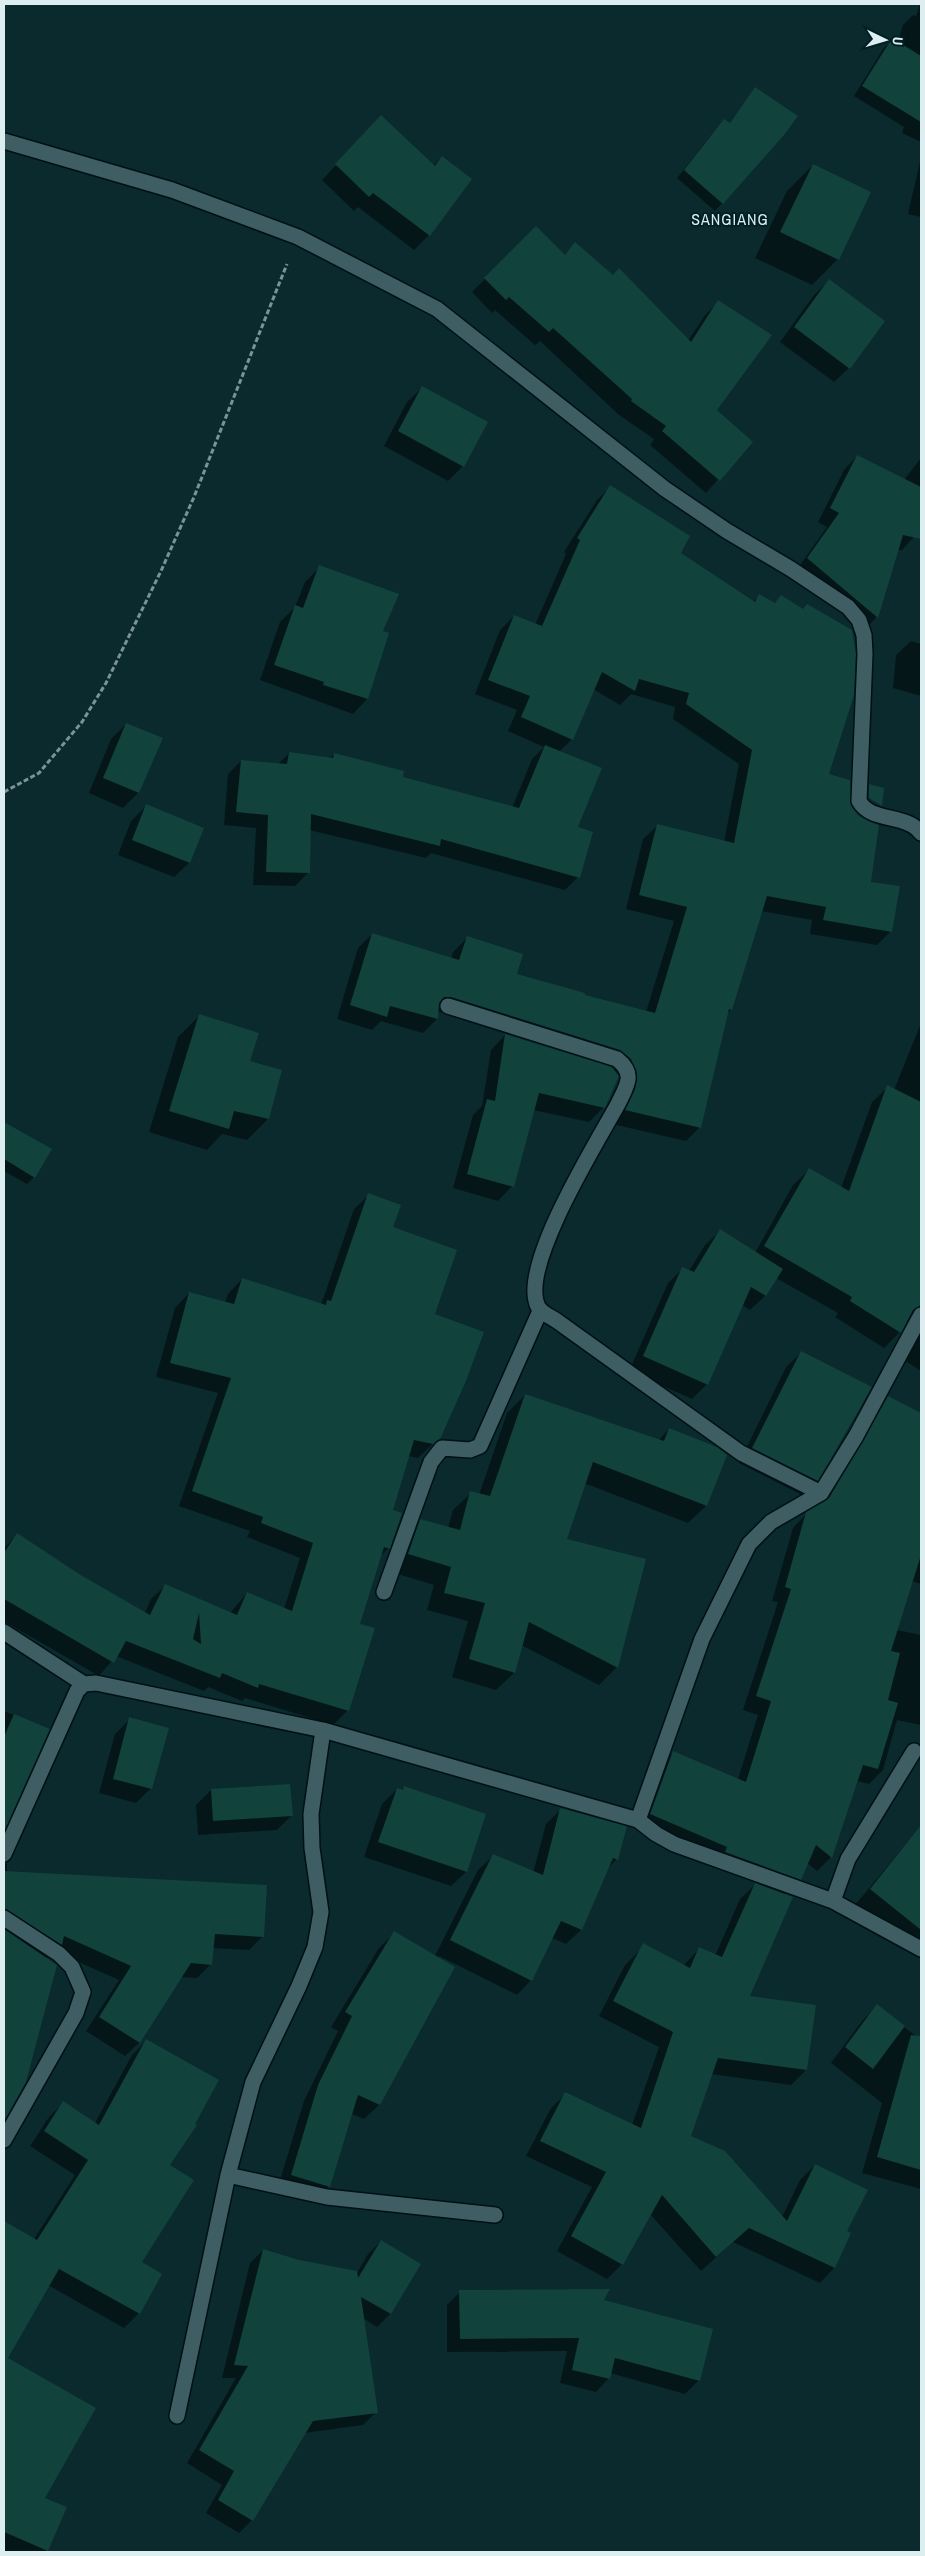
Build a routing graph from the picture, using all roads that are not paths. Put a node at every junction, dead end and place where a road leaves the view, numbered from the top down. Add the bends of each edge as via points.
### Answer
1 (4, 141) edge
2 (921, 833) edge
3 (448, 1006) dead end
4 (540, 1311) junction
5 (921, 1315) edge
6 (820, 1493) junction
7 (384, 1592) dead end
8 (4, 1632) edge
9 (84, 1684) junction
10 (323, 1730) junction
11 (914, 1751) dead end
12 (638, 1820) junction
13 (4, 1854) edge
14 (834, 1901) junction
15 (4, 1918) edge
16 (921, 1949) edge
17 (4, 2140) edge
18 (228, 2175) junction
19 (494, 2215) dead end
20 (177, 2416) dead end

1 - 2 street via 172,190 298,237 437,309 665,489 848,607 859,620 864,635 859,802 865,810 908,822
3 - 4 street via 617,1059 627,1067 626,1089 554,1222 535,1286
4 - 6 street via 741,1453
4 - 7 street via 480,1446 470,1450 442,1448 431,1462
5 - 6 street via 856,1436
6 - 12 street via 771,1522 749,1544 702,1639
8 - 9 street
9 - 10 street via 103,1682
9 - 13 street via 69,1708
10 - 12 street
10 - 18 street via 311,1814 321,1912 315,1947 253,2082
11 - 14 street via 848,1859
12 - 14 street via 674,1844
14 - 16 street
15 - 17 street via 72,1967 83,1992 76,2013
18 - 19 street via 327,2197
18 - 20 street

